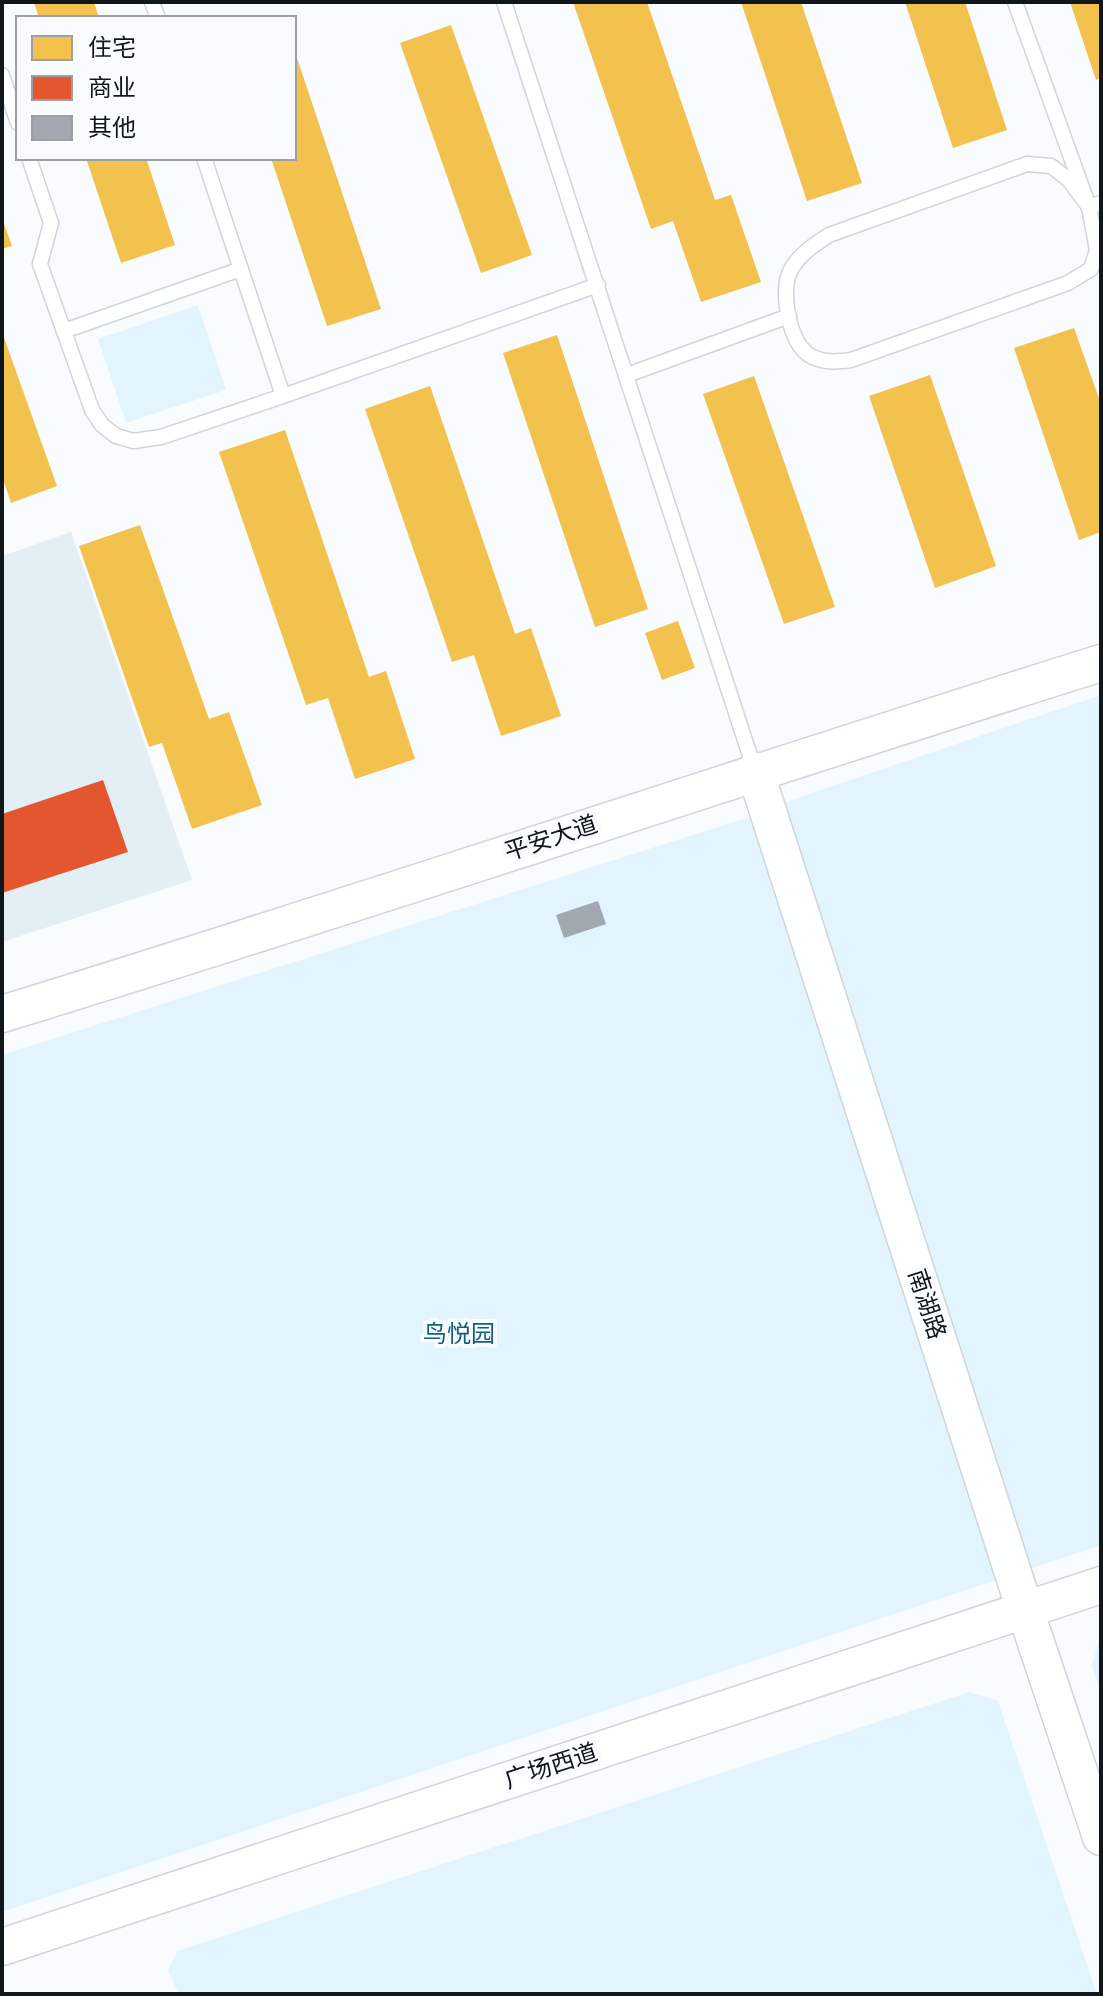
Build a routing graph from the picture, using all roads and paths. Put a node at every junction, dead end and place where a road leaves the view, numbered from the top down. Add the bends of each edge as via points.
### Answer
1 (504, 2) edge
2 (1015, 2) edge
3 (2, 75) edge
4 (16, 117) edge
5 (30, 160) edge
6 (205, 160) edge
7 (1095, 205) edge
8 (241, 269) junction
9 (598, 285) junction
10 (789, 316) junction
11 (64, 331) junction
12 (627, 375) junction
13 (283, 396) junction
14 (1101, 663) edge
15 (755, 771) junction
16 (2, 1014) edge
17 (1101, 1585) edge
18 (1025, 1610) junction
19 (1101, 1837) edge
20 (2, 1947) edge

1 - 9 lane
2 - 7 lane
3 - 4 lane
5 - 11 lane via 51,223 40,264
6 - 8 lane
7 - 10 lane via 1051,166 1027,164 829,235 790,270 784,291
7 - 10 lane via 1097,250 1091,269 1068,283 831,363 808,354
8 - 11 lane
8 - 13 lane
9 - 12 lane
9 - 13 lane
10 - 12 lane
11 - 13 lane via 92,410 116,436 134,441 161,437
12 - 15 lane
14 - 15 street, 平安大道
15 - 16 street, 平安大道
15 - 18 street, 南湖路
17 - 18 street, 广场西道
18 - 19 street, 南湖路
18 - 20 street, 广场西道

